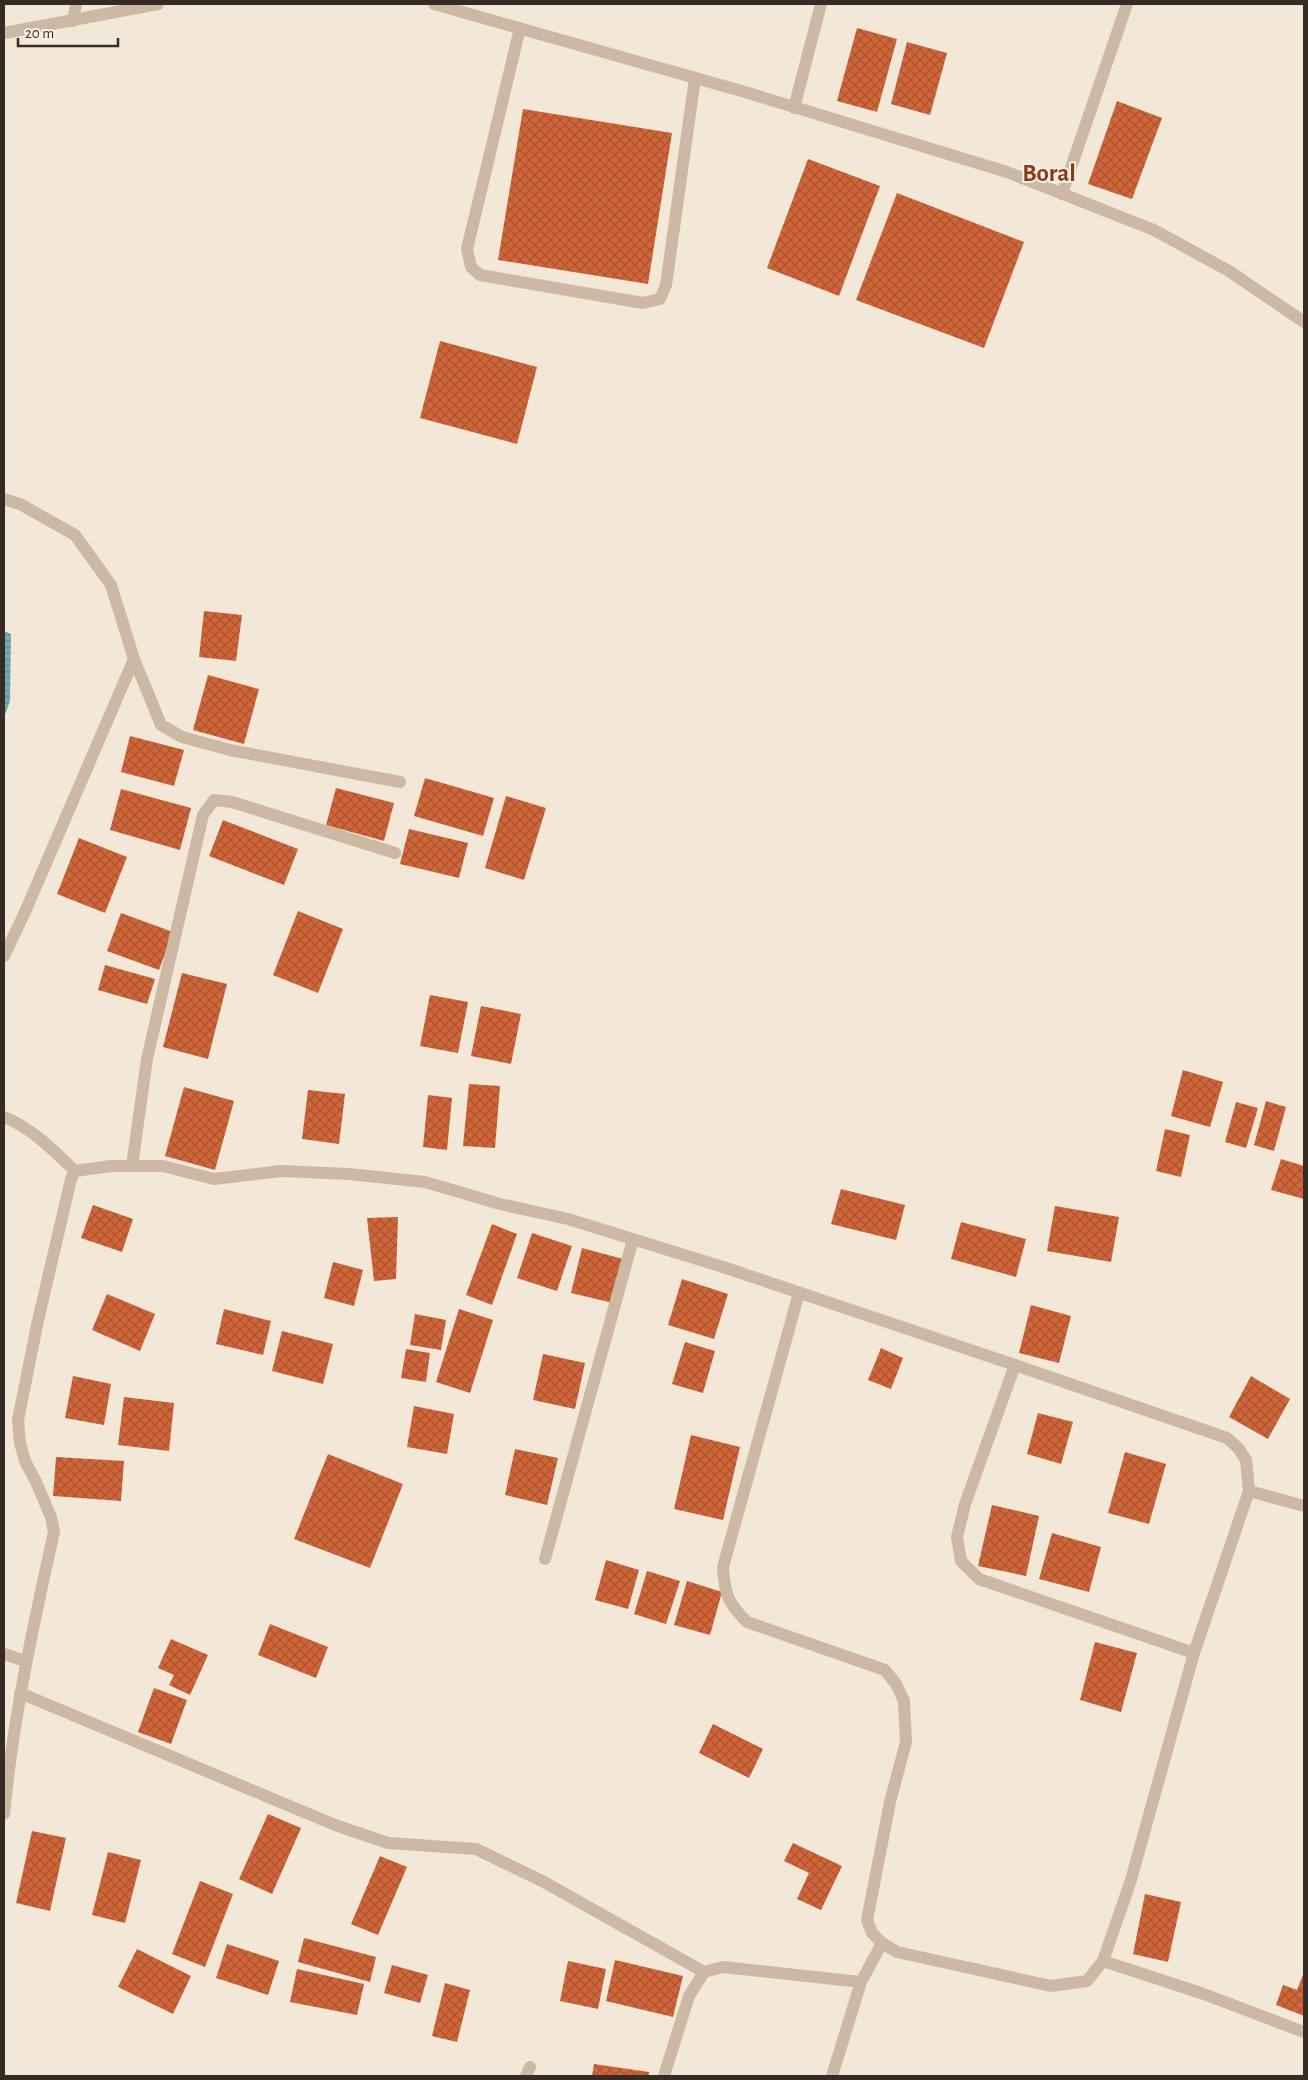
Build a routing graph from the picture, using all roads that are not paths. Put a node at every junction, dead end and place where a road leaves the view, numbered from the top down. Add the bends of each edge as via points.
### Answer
1 (76, 4) edge
2 (158, 4) edge
3 (434, 4) edge
4 (820, 4) edge
5 (1127, 4) edge
6 (73, 21) junction
7 (520, 28) junction
8 (4, 33) edge
9 (695, 78) junction
10 (794, 108) junction
11 (1062, 194) junction
12 (1304, 322) edge
13 (4, 500) edge
14 (134, 659) junction
15 (400, 782) dead end
16 (395, 853) dead end
17 (4, 956) edge
18 (4, 1117) edge
19 (132, 1166) junction
20 (75, 1171) junction
21 (633, 1239) junction
22 (799, 1293) junction
23 (1015, 1364) junction
24 (1249, 1491) junction
25 (1304, 1506) edge
26 (545, 1559) dead end
27 (4, 1654) edge
28 (1194, 1654) junction
29 (25, 1661) junction
30 (20, 1693) junction
31 (4, 1814) edge
32 (882, 1943) junction
33 (1103, 1961) junction
34 (704, 1972) junction
35 (861, 1982) junction
36 (1304, 2032) edge
37 (664, 2076) edge
38 (832, 2076) edge

1 - 6 street
2 - 6 street
3 - 7 street
4 - 10 street
5 - 11 street
6 - 8 street
7 - 9 street
7 - 9 street via 467,249 471,267 480,274 644,303 660,299 666,285
9 - 10 street
10 - 11 street via 1007,172
11 - 12 street via 1154,230 1229,272
13 - 14 street via 20,504 75,534 111,586
14 - 15 street via 161,725 182,737 230,750
14 - 17 street
16 - 19 street via 232,802 214,800 203,815 147,1059
18 - 20 street via 21,1124
19 - 20 street
19 - 21 street via 163,1166 214,1179 281,1171 425,1182
20 - 29 street via 39,1316 18,1420 25,1460 51,1517 54,1532
21 - 22 street
21 - 26 street
22 - 23 street
22 - 32 street via 723,1568 724,1588 731,1606 747,1622 885,1670 904,1701 906,1742 866,1920
23 - 24 street via 1228,1438 1246,1460
23 - 28 street via 965,1504 957,1537 961,1561 979,1579
24 - 25 street
24 - 28 street
27 - 29 street
28 - 33 street via 1131,1880
29 - 30 street
30 - 31 street
30 - 34 street via 370,1837 388,1843 476,1849 544,1882
32 - 33 street via 897,1952 1051,1986 1087,1981
32 - 35 street
33 - 36 street
34 - 35 street via 723,1967
34 - 37 street via 689,1996
35 - 38 street

